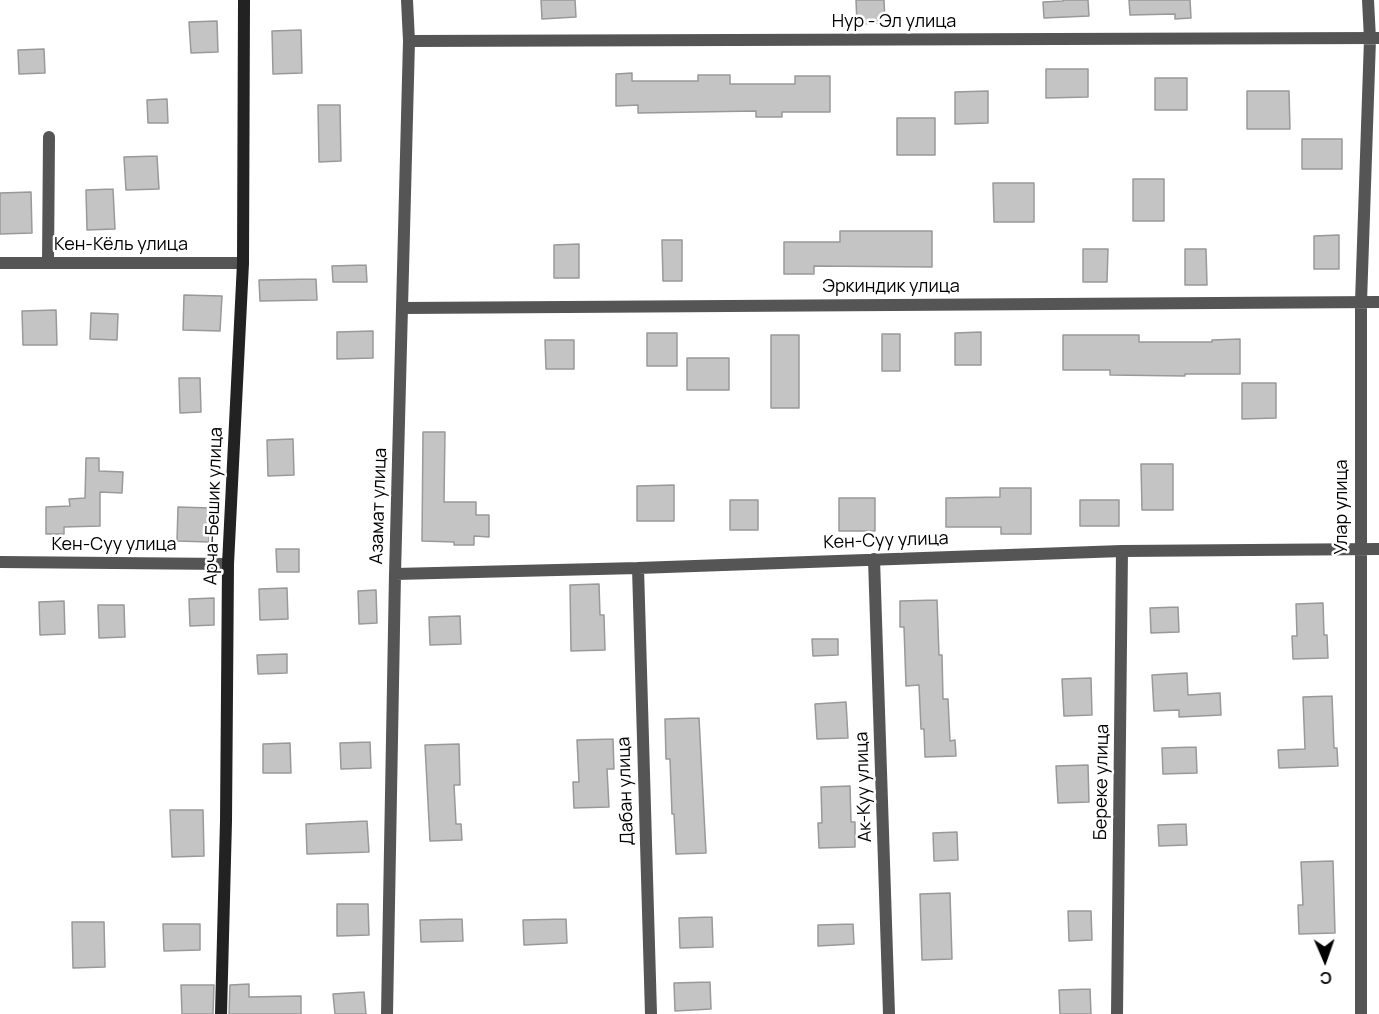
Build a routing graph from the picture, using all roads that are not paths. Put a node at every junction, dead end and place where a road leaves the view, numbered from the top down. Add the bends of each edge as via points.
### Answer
1 (244, 0) edge
2 (407, 0) edge
3 (1368, 0) edge
4 (1374, 38) edge
5 (409, 41) junction
6 (49, 137) dead end
7 (243, 262) junction
8 (0, 263) edge
9 (48, 263) junction
10 (1360, 302) junction
11 (1379, 302) edge
12 (403, 308) junction
13 (1360, 549) junction
14 (1379, 549) edge
15 (1122, 551) junction
16 (874, 559) junction
17 (0, 562) edge
18 (228, 564) junction
19 (638, 568) junction
20 (395, 574) junction
21 (221, 1014) edge
22 (387, 1014) edge
23 (651, 1014) edge
24 (889, 1014) edge
25 (1117, 1014) edge
26 (1361, 1014) edge

1 - 7 street, Арча-Бешик улица
2 - 5 street, Азамат улица
3 - 4 street, Улар улица
4 - 5 street, Нур - Эл улица
4 - 10 street, Улар улица
5 - 12 street, Азамат улица
6 - 9 street
7 - 9 street, Кен-Кёль улица
7 - 18 street, Арча-Бешик улица
8 - 9 street, Кен-Кёль улица
10 - 11 street, Эркиндик улица
10 - 12 street, Эркиндик улица
10 - 13 street, Улар улица
12 - 20 street, Азамат улица
13 - 14 street, Кен-Суу улица
13 - 15 street, Кен-Суу улица
13 - 26 street, Улар улица
15 - 16 street, Кен-Суу улица
15 - 25 street, Береке улица
16 - 19 street, Кен-Суу улица
16 - 24 street, Ак-Куу улица
17 - 18 street, Кен-Суу улица
18 - 21 street, Арча-Бешик улица
19 - 20 street, Кен-Суу улица
19 - 23 street, Дабан улица
20 - 22 street, Азамат улица

